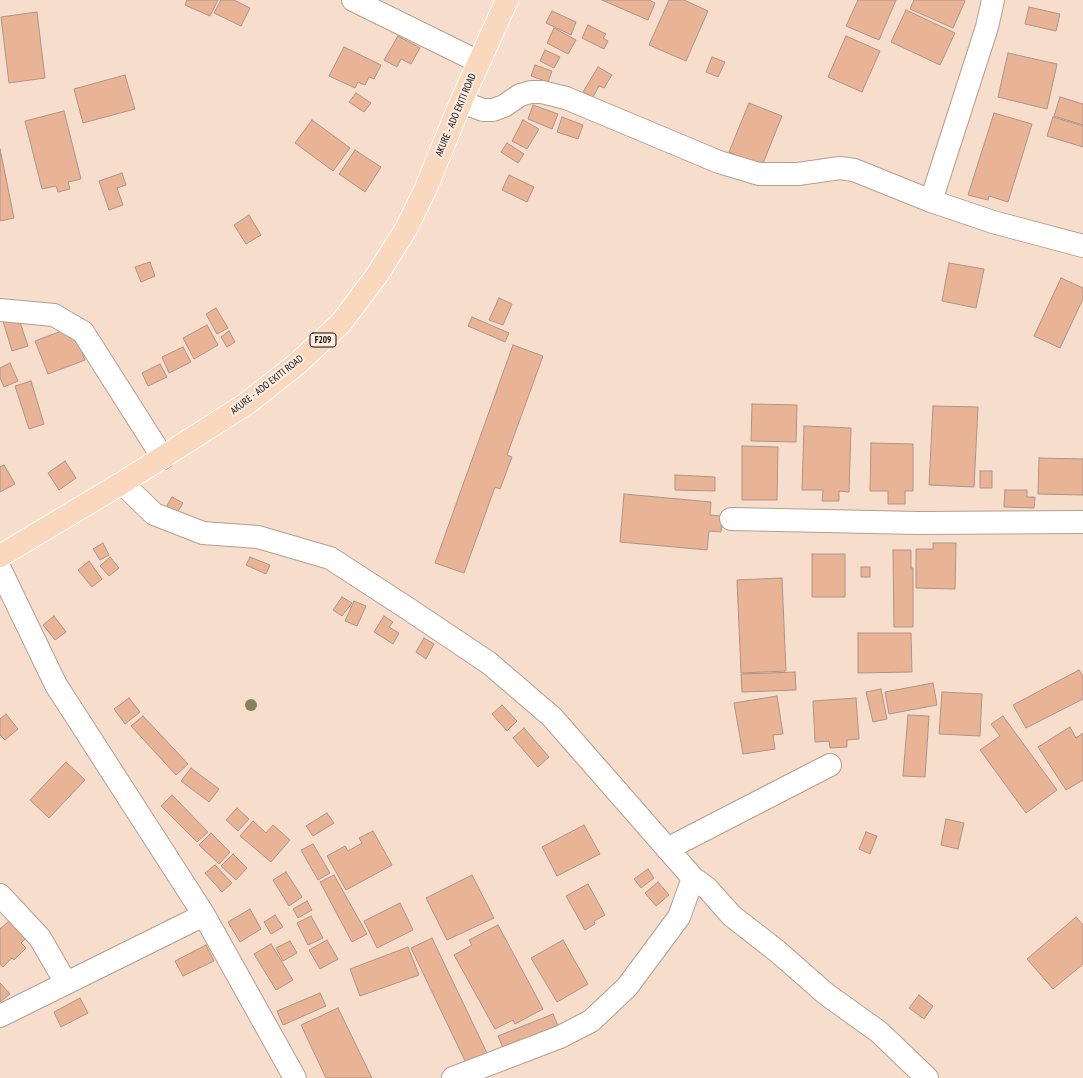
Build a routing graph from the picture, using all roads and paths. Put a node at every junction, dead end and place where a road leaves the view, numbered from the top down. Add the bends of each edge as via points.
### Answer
1 (353, 0) edge
2 (507, 0) edge
3 (993, 0) edge
4 (479, 62) junction
5 (460, 102) junction
6 (931, 201) junction
7 (1083, 246) edge
8 (0, 310) edge
9 (163, 458) junction
10 (122, 483) junction
11 (732, 519) dead end
12 (1083, 522) edge
13 (0, 556) edge
14 (0, 569) edge
15 (830, 765) dead end
16 (667, 848) junction
17 (693, 878) junction
18 (0, 895) edge
19 (204, 915) junction
20 (66, 983) junction
21 (0, 1016) edge
22 (295, 1078) edge
23 (453, 1078) edge
24 (927, 1078) edge

1 - 4 street
2 - 4 main road, AKURE - ADO EKITI ROAD / F209
3 - 6 street via 987,27
4 - 5 main road, AKURE - ADO EKITI ROAD / F209
5 - 6 street via 482,110 493,110 520,95 542,92 566,98 719,162 759,174 798,174 840,168 854,170
5 - 9 main road, AKURE - ADO EKITI ROAD / F209 via 426,188 406,229 377,275 341,323 297,364 246,404
6 - 7 street via 993,222
8 - 9 street via 54,315 82,332
9 - 10 main road, AKURE - ADO EKITI ROAD / F209
10 - 13 main road, AKURE - ADO EKITI ROAD / F209
10 - 16 street via 154,514 203,533 258,538 330,558 407,608 489,663 552,717
11 - 12 street via 918,523
14 - 19 street via 56,686
15 - 16 street
16 - 17 street
17 - 23 street via 679,917 627,987 591,1021 560,1037
17 - 24 street via 732,916 826,994 878,1032
18 - 20 street via 40,938
19 - 20 street
19 - 22 street
20 - 21 street

